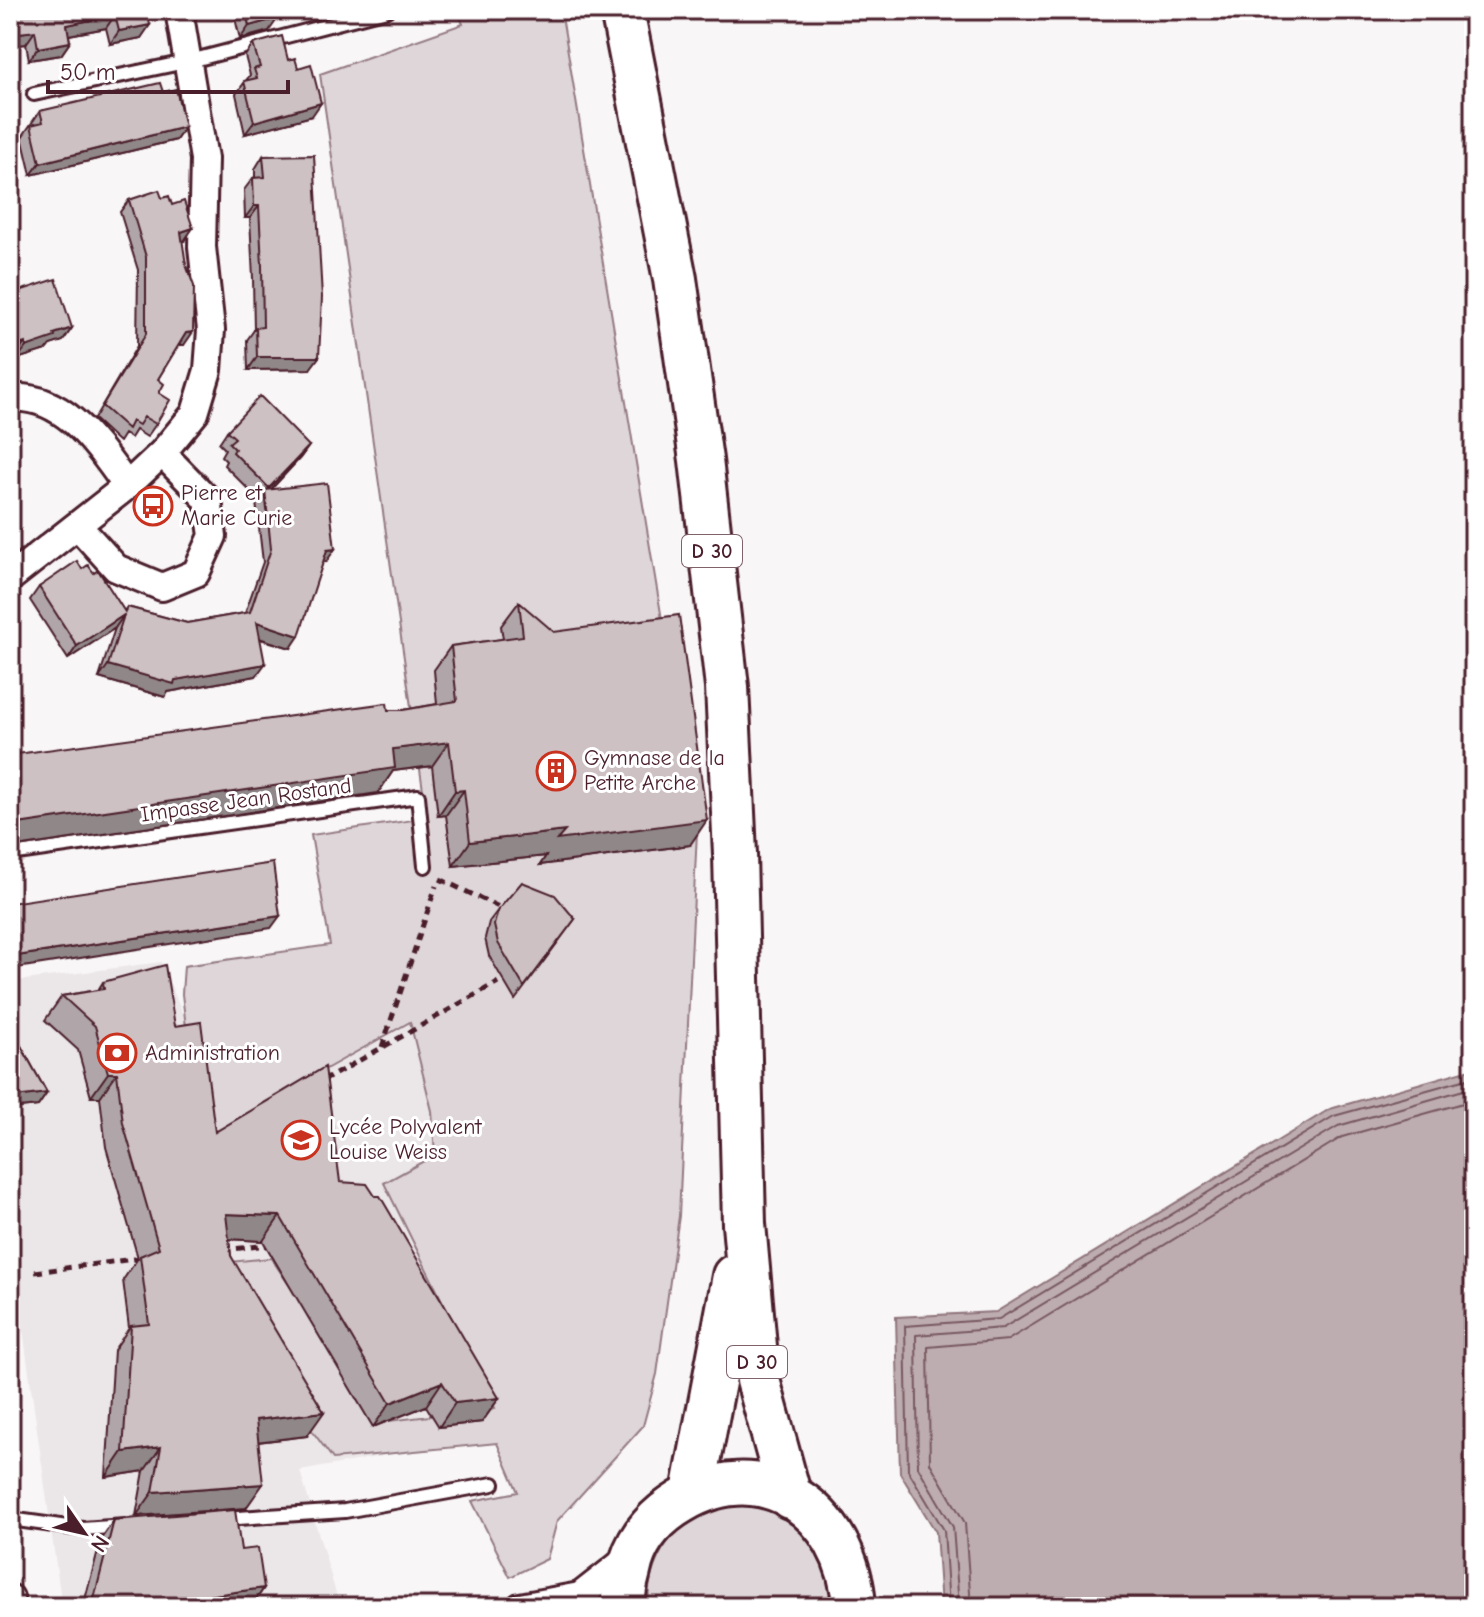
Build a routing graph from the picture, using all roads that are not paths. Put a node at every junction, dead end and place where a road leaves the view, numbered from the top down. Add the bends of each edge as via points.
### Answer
1 (179, 10) edge
2 (387, 10) edge
3 (622, 10) edge
4 (190, 61) junction
5 (34, 94) dead end
6 (10, 398) edge
7 (162, 453) junction
8 (127, 486) junction
9 (78, 526) junction
10 (10, 578) edge
11 (10, 854) edge
12 (425, 866) road end
13 (744, 1224) junction
14 (493, 1484) dead end
15 (693, 1493) junction
16 (790, 1497) junction
17 (10, 1519) edge
18 (206, 1521) edge
19 (144, 1525) edge
20 (631, 1556) junction
21 (10, 1598) edge
22 (11, 1607) edge
23 (520, 1607) edge
24 (625, 1607) edge
25 (854, 1607) edge

1 - 4 street
2 - 4 lane
3 - 13 main road, D 30 via 675,279 727,687
4 - 5 lane
4 - 7 street via 204,159 202,247 211,330 208,370 195,413
6 - 8 street via 54,409 88,432
7 - 8 street
7 - 9 street via 208,500 213,536 196,573 162,587 116,568
8 - 9 street
9 - 10 street
11 - 12 lane, Impasse Jean Rostand via 418,796
13 - 15 main road, D 30
13 - 16 main road, D 30 via 758,1380
14 - 18 lane via 345,1511
15 - 16 main road via 737,1483
15 - 20 main road via 656,1518
16 - 25 main road via 808,1506 834,1534 850,1568
17 - 19 lane via 82,1529
20 - 23 street via 580,1596
20 - 24 main road
21 - 22 street

